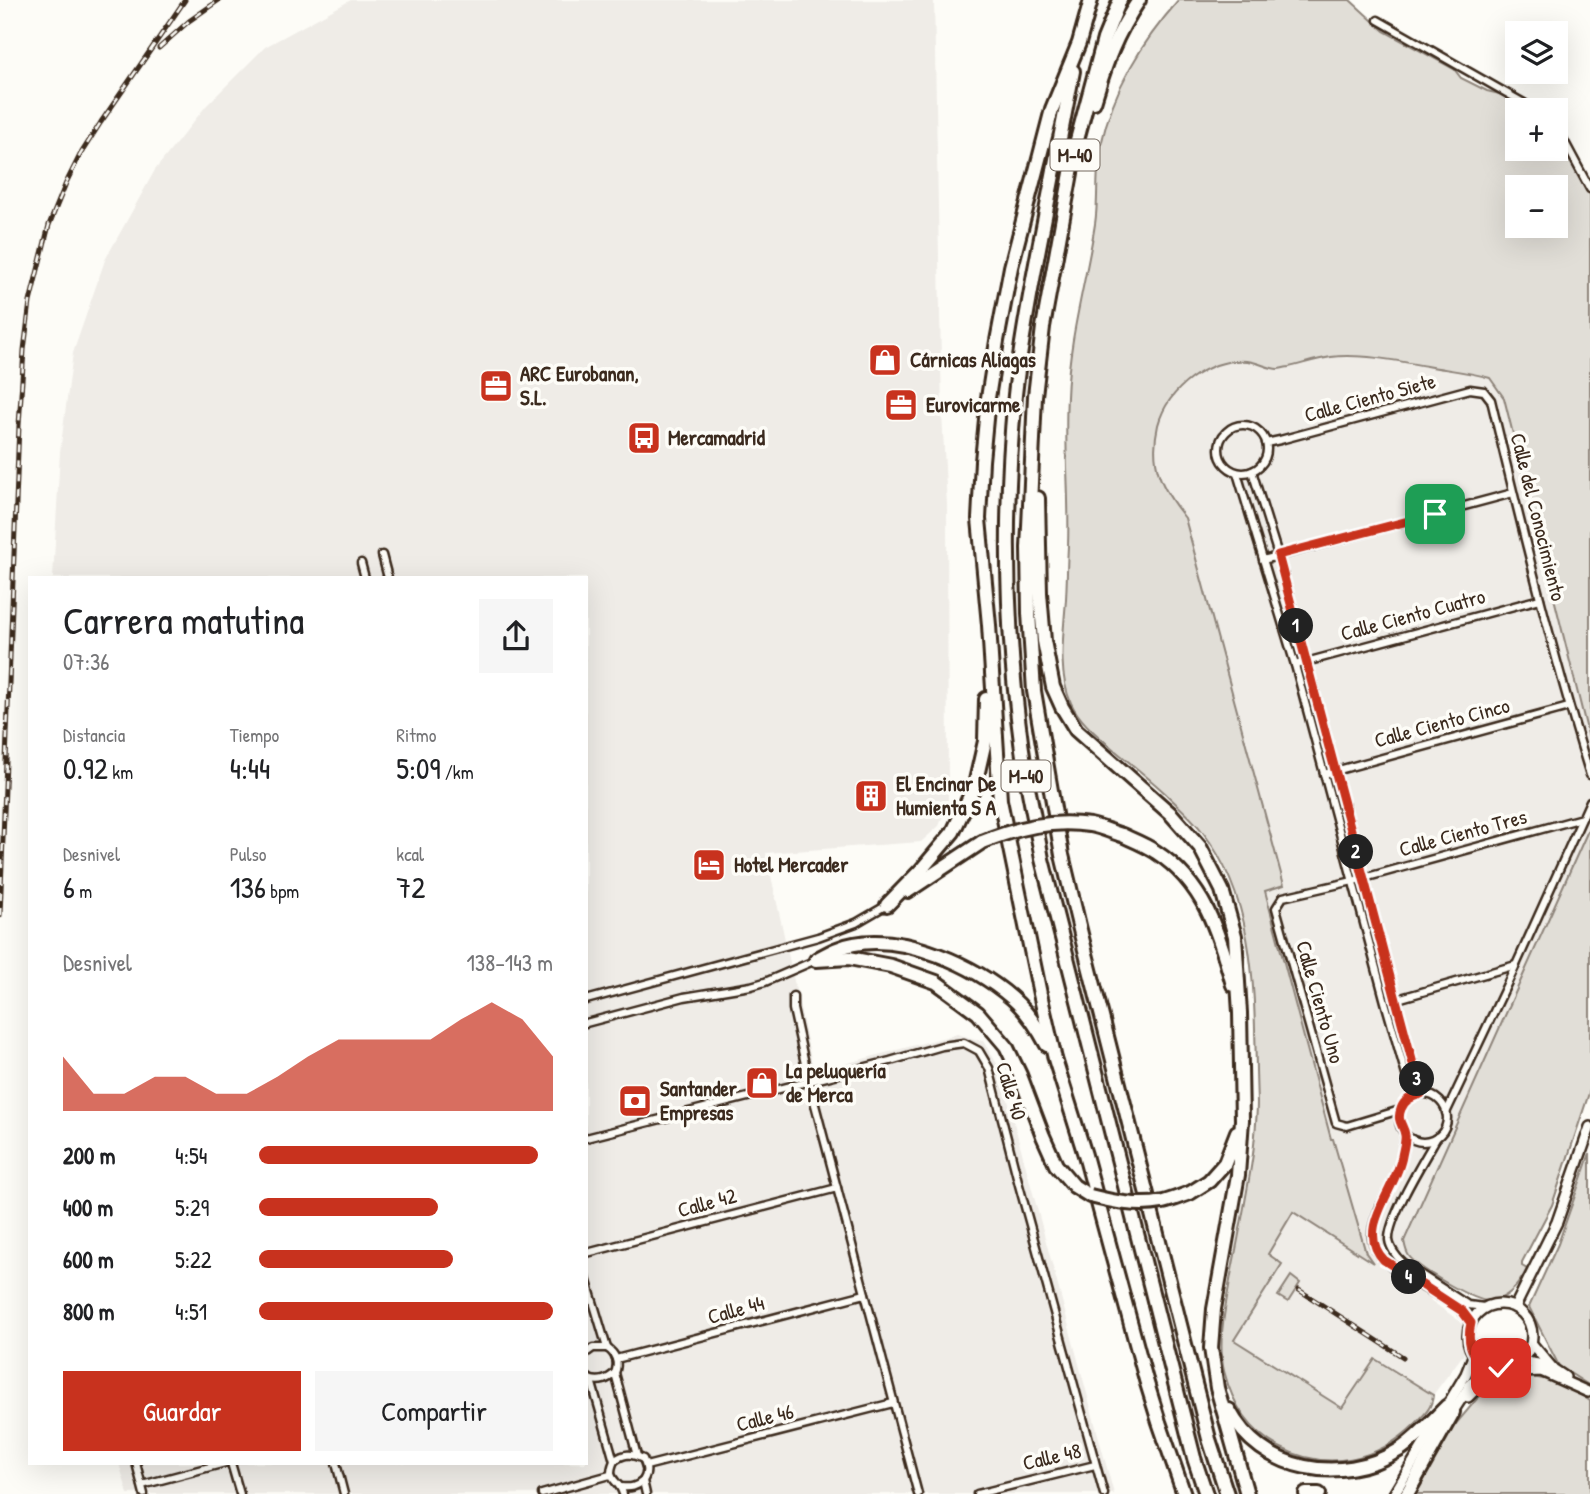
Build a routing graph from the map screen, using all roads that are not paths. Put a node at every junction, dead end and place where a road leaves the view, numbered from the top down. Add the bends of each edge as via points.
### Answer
1 (1091, 0) edge
2 (1120, 0) edge
3 (1139, 0) edge
4 (1378, 20) dead end
5 (1079, 43) junction
6 (1515, 98) edge
7 (1568, 148) edge
8 (1590, 189) edge
9 (1053, 272) junction
10 (1484, 391) joint
11 (1035, 396) junction
12 (1266, 443) junction
13 (1252, 471) junction
14 (1237, 472) junction
15 (1513, 493) junction
16 (382, 555) dead end
17 (1278, 555) junction
18 (1263, 560) junction
19 (361, 562) dead end
20 (364, 576) edge
21 (387, 576) edge
22 (1540, 599) junction
23 (989, 625) junction
24 (1305, 662) junction
25 (1295, 665) junction
26 (1569, 707) junction
27 (1334, 771) junction
28 (1324, 774) junction
29 (1590, 775) edge
30 (1590, 801) edge
31 (1582, 818) junction
32 (1363, 878) junction
33 (1353, 881) junction
34 (887, 905) junction
35 (816, 960) junction
36 (1516, 965) junction
37 (793, 996) dead end
38 (588, 999) edge
39 (1395, 999) junction
40 (1385, 1002) junction
41 (1240, 1013) junction
42 (588, 1022) edge
43 (1055, 1059) junction
44 (809, 1082) junction
45 (1421, 1094) junction
46 (1412, 1096) junction
47 (1400, 1110) junction
48 (1446, 1113) junction
49 (1242, 1120) junction
50 (1590, 1128) edge
51 (1405, 1134) junction
52 (588, 1137) edge
53 (1437, 1137) junction
54 (837, 1188) junction
55 (588, 1252) edge
56 (588, 1285) edge
57 (865, 1294) junction
58 (1484, 1307) junction
59 (1515, 1307) junction
60 (1471, 1323) junction
61 (1532, 1344) junction
62 (607, 1348) junction
63 (588, 1352) edge
64 (1474, 1354) junction
65 (616, 1359) junction
66 (1520, 1361) junction
67 (1490, 1366) junction
68 (1553, 1369) junction
69 (615, 1373) junction
70 (588, 1378) edge
71 (1217, 1388) junction
72 (1589, 1392) edge
73 (894, 1403) junction
74 (1450, 1409) junction
75 (637, 1456) junction
76 (614, 1461) junction
77 (137, 1465) edge
78 (217, 1465) edge
79 (232, 1465) edge
80 (337, 1465) edge
81 (1095, 1465) junction
82 (646, 1466) junction
83 (610, 1475) junction
84 (643, 1481) junction
85 (142, 1485) junction
86 (622, 1491) edge
87 (144, 1494) edge
88 (240, 1494) edge
89 (344, 1494) edge
90 (542, 1494) edge
91 (646, 1494) edge
92 (918, 1494) edge
93 (977, 1494) edge
94 (1104, 1494) edge
95 (1184, 1494) edge
96 (1206, 1494) edge
97 (1227, 1494) edge
98 (1247, 1494) edge
99 (1306, 1494) edge
100 (1318, 1494) edge
101 (1394, 1494) edge
102 (1400, 1494) edge
103 (1407, 1494) edge

1 - 5 highway, M-40
2 - 9 highway, M-40 via 1095,67 1077,140
3 - 9 highway via 1105,64
4 - 6 street
5 - 23 highway via 1052,109 1011,267 988,398 979,519
5 - 96 highway, M-40 via 1024,325 1015,394 1009,484 1009,614 1026,775 1052,899
7 - 8 street
9 - 11 highway, M-40
10 - 12 street, Calle Ciento Siete via 1469,389
10 - 15 street, Calle del Conocimiento via 1491,400
11 - 41 highway via 1040,593 1053,687 1076,730 1171,814 1200,847 1222,890 1235,936
11 - 97 highway, M-40 via 1029,613 1034,691 1047,770 1081,934 1209,1439
12 - 13 street via 1264,460
12 - 14 street via 1248,426 1226,433 1220,456
13 - 14 street
13 - 17 street
14 - 18 street
15 - 17 street
15 - 22 street, Calle del Conocimiento
16 - 21 street
17 - 18 street
17 - 24 street
18 - 25 street
19 - 20 street
22 - 24 street, Calle Ciento Cuatro
22 - 26 street, Calle del Conocimiento
23 - 34 highway via 985,741 975,785 953,832
23 - 43 highway via 1000,800
24 - 25 street, Calle Ciento Cuatro
24 - 27 street
25 - 28 street
26 - 27 street, Calle Ciento Cinco
26 - 29 street, Calle del Conocimiento
27 - 28 street, Calle Ciento Cinco
27 - 32 street
28 - 33 street
30 - 31 street
31 - 32 street, Calle Ciento Tres
31 - 36 street
32 - 33 street, Calle Ciento Tres
32 - 39 street
33 - 40 street
33 - 47 street, Calle Ciento Uno via 1283,897 1276,908 1336,1123 1347,1126
34 - 38 street via 818,937
34 - 41 highway, bridge via 982,842 1009,831 1050,823 1091,825 1157,852 1186,878 1208,909 1222,944
35 - 42 street via 758,984
35 - 43 highway via 854,943 916,947 952,960 1012,999 1036,1026
35 - 49 highway, bridge via 849,958 891,966 936,982 978,1013 1006,1046 1056,1165 1090,1196 1140,1204 1190,1193 1225,1163
36 - 39 street
36 - 48 street
37 - 44 street
39 - 40 street
39 - 45 street
40 - 46 street
41 - 49 highway
43 - 95 highway
44 - 52 street, Calle 40
44 - 54 street
44 - 81 street, Calle 40 via 942,1046 964,1043 979,1051 989,1068
45 - 46 street
45 - 48 street via 1440,1101
46 - 47 street
47 - 51 street
48 - 53 street via 1445,1126
49 - 71 highway via 1238,1175 1214,1309 1211,1348
50 - 59 main road via 1557,1222
51 - 53 street via 1417,1141
51 - 60 street via 1401,1161 1372,1237 1377,1253 1462,1311
53 - 58 street via 1394,1217 1389,1241 1403,1263 1468,1305
54 - 55 street, Calle 42
54 - 57 street
56 - 62 street
57 - 65 street, Calle 44
57 - 73 street
58 - 59 main road
58 - 60 main road
59 - 61 main road via 1530,1322
60 - 64 main road via 1468,1334
61 - 66 main road
61 - 68 main road
62 - 63 street
62 - 65 street
64 - 67 main road
64 - 74 main road
65 - 69 street
66 - 67 main road via 1501,1368
66 - 68 main road
67 - 74 main road
68 - 72 main road
69 - 70 street via 607,1380
69 - 75 street
70 - 76 street
71 - 74 highway via 1234,1420 1264,1450 1320,1470 1379,1460
71 - 98 highway
72 - 74 main road via 1541,1371 1524,1371 1476,1389
73 - 82 street, Calle 46
73 - 92 street
74 - 101 main road
74 - 102 main road
74 - 103 highway
75 - 76 street via 628,1454
75 - 82 street
76 - 83 street
77 - 85 street
78 - 85 street
79 - 88 street
80 - 89 street
81 - 93 street, Calle 48
81 - 94 street, Calle 40
82 - 84 street
83 - 86 street
83 - 90 street
84 - 86 street
84 - 91 street
85 - 87 street
99 - 100 highway

